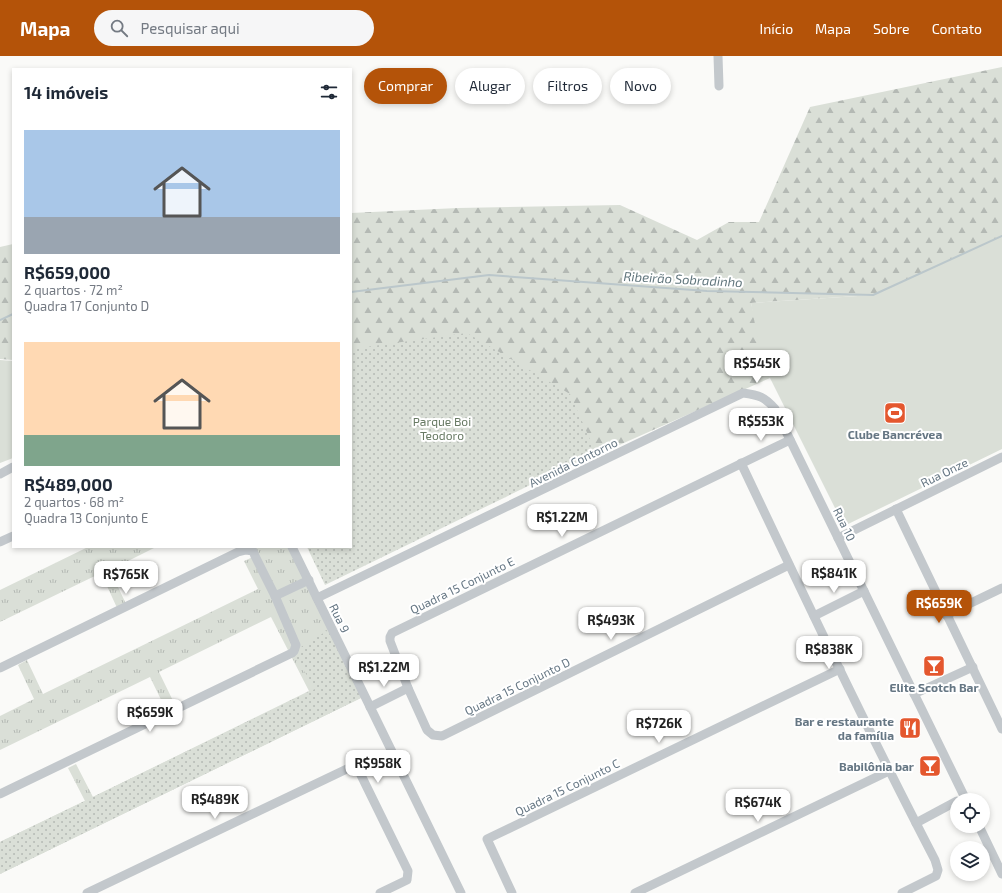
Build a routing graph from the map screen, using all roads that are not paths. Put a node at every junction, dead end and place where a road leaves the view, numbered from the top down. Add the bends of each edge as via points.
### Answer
1 (718, 56) edge
2 (719, 86) dead end
3 (775, 409) joint
4 (790, 440) junction
5 (1002, 457) edge
6 (741, 463) junction
7 (12, 468) edge
8 (0, 474) edge
9 (896, 509) junction
10 (12, 536) edge
11 (838, 538) junction
12 (0, 542) edge
13 (293, 548) edge
14 (789, 565) junction
15 (309, 580) junction
16 (1002, 588) edge
17 (864, 591) junction
18 (275, 596) junction
19 (317, 598) junction
20 (946, 615) junction
21 (814, 616) junction
22 (973, 667) junction
23 (0, 668) edge
24 (840, 669) junction
25 (408, 688) junction
26 (914, 694) junction
27 (370, 707) junction
28 (999, 716) edge
29 (1002, 729) edge
30 (889, 771) junction
31 (959, 793) edge
32 (0, 794) edge
33 (950, 806) edge
34 (916, 823) junction
35 (982, 833) edge
36 (1002, 874) edge
37 (510, 892) edge
38 (87, 893) edge
39 (380, 893) edge
40 (461, 893) edge
41 (636, 893) edge
42 (902, 893) edge

1 - 2 street
3 - 4 street, Rua 10
3 - 19 street, Avenida Contorno via 767,400 756,394 743,393
4 - 6 street, Quadra 15 Conjunto E
4 - 11 street, Rua 10
5 - 9 street, Rua Onze
6 - 14 street
6 - 25 street, Quadra 15 Conjunto E via 392,633 390,641
7 - 8 street
9 - 11 street, Rua Onze
9 - 20 street
10 - 12 street
11 - 17 street, Rua 10
13 - 15 street, Rua 9
14 - 21 street
14 - 25 street, Quadra 15 Conjunto D via 442,736 434,735 427,730
15 - 18 street
15 - 19 street, Rua 9
16 - 20 street
17 - 21 street
17 - 26 street, Rua 10
18 - 23 street via 253,552 243,550
18 - 32 street via 294,638 296,647 292,653
19 - 27 street, Rua 9
20 - 22 street
21 - 24 street
22 - 26 street
22 - 28 street
24 - 30 street
24 - 37 street, Quadra 15 Conjunto C via 487,838
25 - 27 street
26 - 31 street, Rua 10
27 - 40 street, Rua 9
28 - 29 street
30 - 34 street
30 - 41 street
33 - 34 street
34 - 42 street via 938,870 936,876
35 - 36 street
38 - 39 street via 352,766 357,767 408,871 407,880

